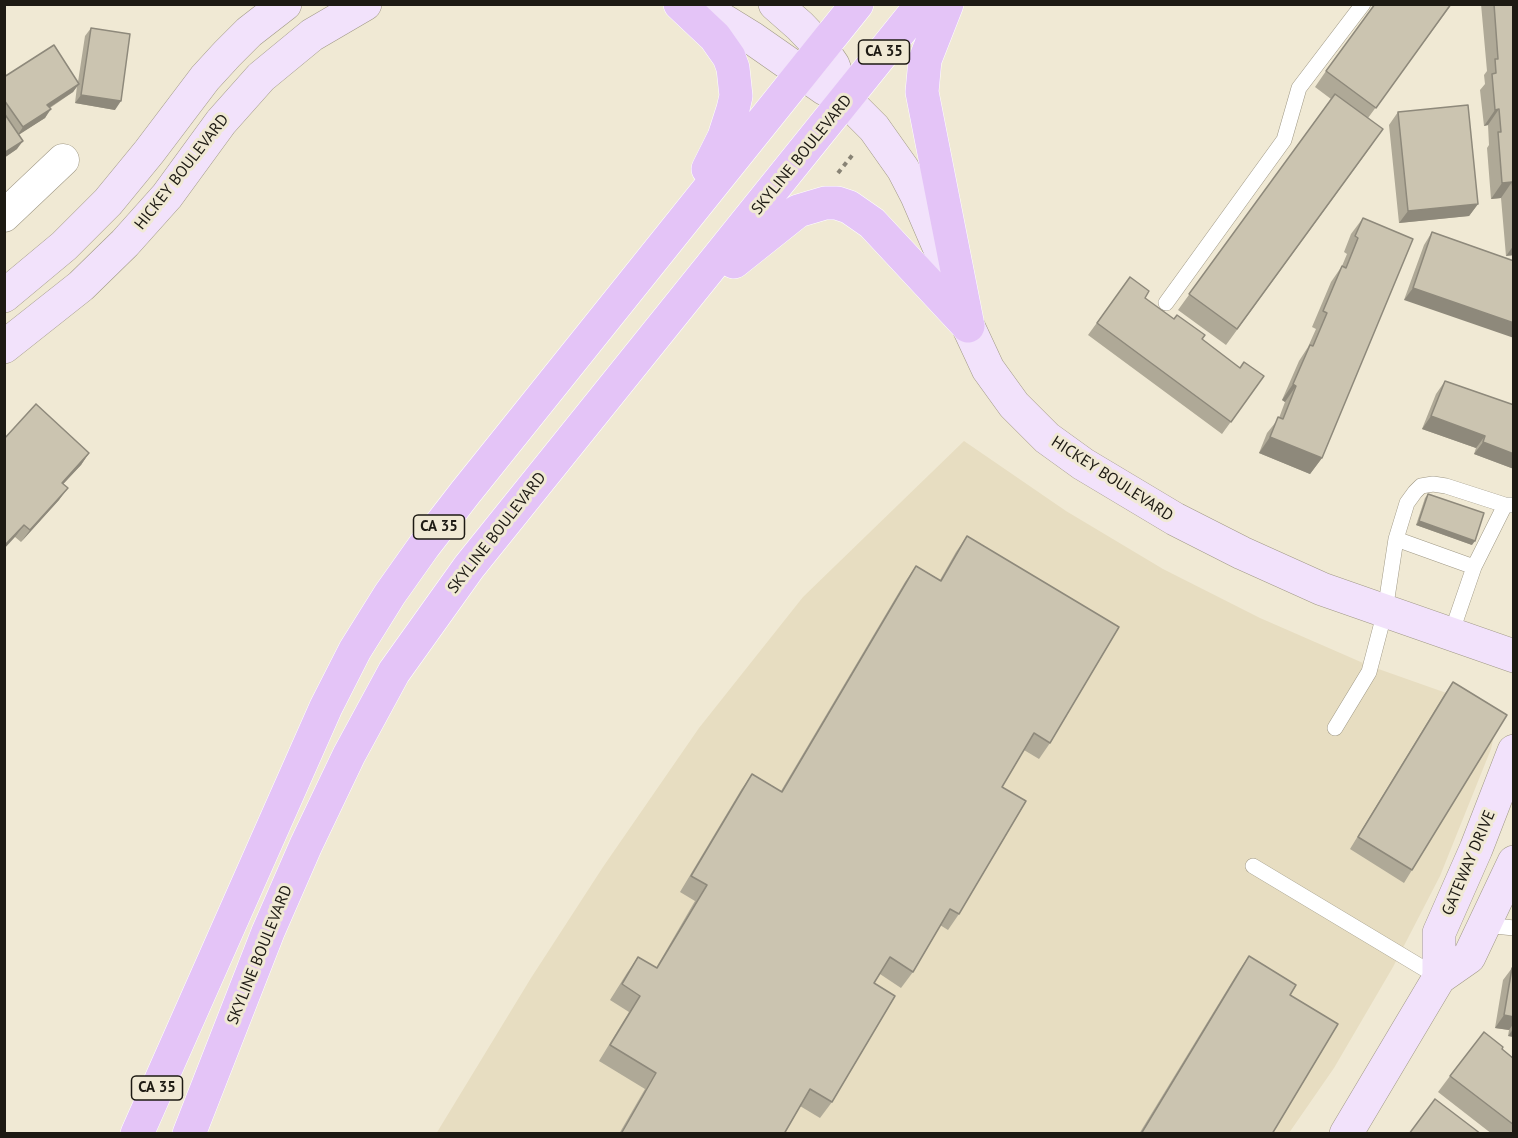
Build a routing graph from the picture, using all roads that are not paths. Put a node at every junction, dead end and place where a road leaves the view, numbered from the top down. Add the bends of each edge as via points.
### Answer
1 (285, 4) edge
2 (365, 4) edge
3 (680, 4) edge
4 (697, 4) edge
5 (775, 4) edge
6 (857, 4) edge
7 (922, 4) edge
8 (947, 4) edge
9 (1363, 4) edge
10 (812, 61) junction
11 (846, 100) junction
12 (63, 160) dead end
13 (4, 216) edge
14 (682, 222) junction
15 (4, 296) edge
16 (1166, 303) dead end
17 (678, 309) junction
18 (968, 326) junction
19 (4, 347) edge
20 (1509, 505) edge
21 (1396, 539) junction
22 (1474, 567) junction
23 (1385, 611) junction
24 (1451, 634) junction
25 (1514, 656) edge
26 (1335, 728) dead end
27 (1514, 751) edge
28 (1514, 862) edge
29 (1253, 866) dead end
30 (1499, 927) edge
31 (1439, 978) junction
32 (137, 1134) edge
33 (189, 1134) edge
34 (1346, 1134) edge

1 - 15 main road via 226,54 108,202 64,246
2 - 19 main road, HICKEY BOULEVARD via 312,35 261,77 125,243 73,293
3 - 14 main road via 723,47 733,68 735,96 724,137
4 - 10 main road, HICKEY BOULEVARD via 752,38
5 - 10 main road, HICKEY BOULEVARD via 800,26
6 - 10 main road, CA 35
7 - 11 main road, SKYLINE BOULEVARD / CA 35
8 - 18 main road via 925,60 922,92
9 - 16 lane via 1299,88 1284,140
10 - 11 main road, HICKEY BOULEVARD via 833,64
10 - 14 main road, CA 35
11 - 17 main road, SKYLINE BOULEVARD / CA 35
11 - 18 main road, HICKEY BOULEVARD via 874,128 903,169 939,245
12 - 13 street
14 - 32 main road, CA 35 via 424,546 355,650 299,766
17 - 18 main road via 798,211 825,203 849,207 872,223
17 - 33 main road, SKYLINE BOULEVARD / CA 35 via 469,567 379,697 268,932
18 - 23 main road, HICKEY BOULEVARD via 988,369 1014,405 1047,438 1083,464 1175,519 1242,553 1322,589
20 - 21 lane via 1446,486 1421,486 1407,503
20 - 22 lane
21 - 22 lane
21 - 23 lane
22 - 24 lane
23 - 24 main road, HICKEY BOULEVARD
23 - 26 lane via 1369,672
24 - 25 main road, HICKEY BOULEVARD
27 - 31 main road, GATEWAY DRIVE via 1439,933
28 - 30 main road
29 - 31 lane
30 - 31 main road via 1469,957
31 - 34 main road

